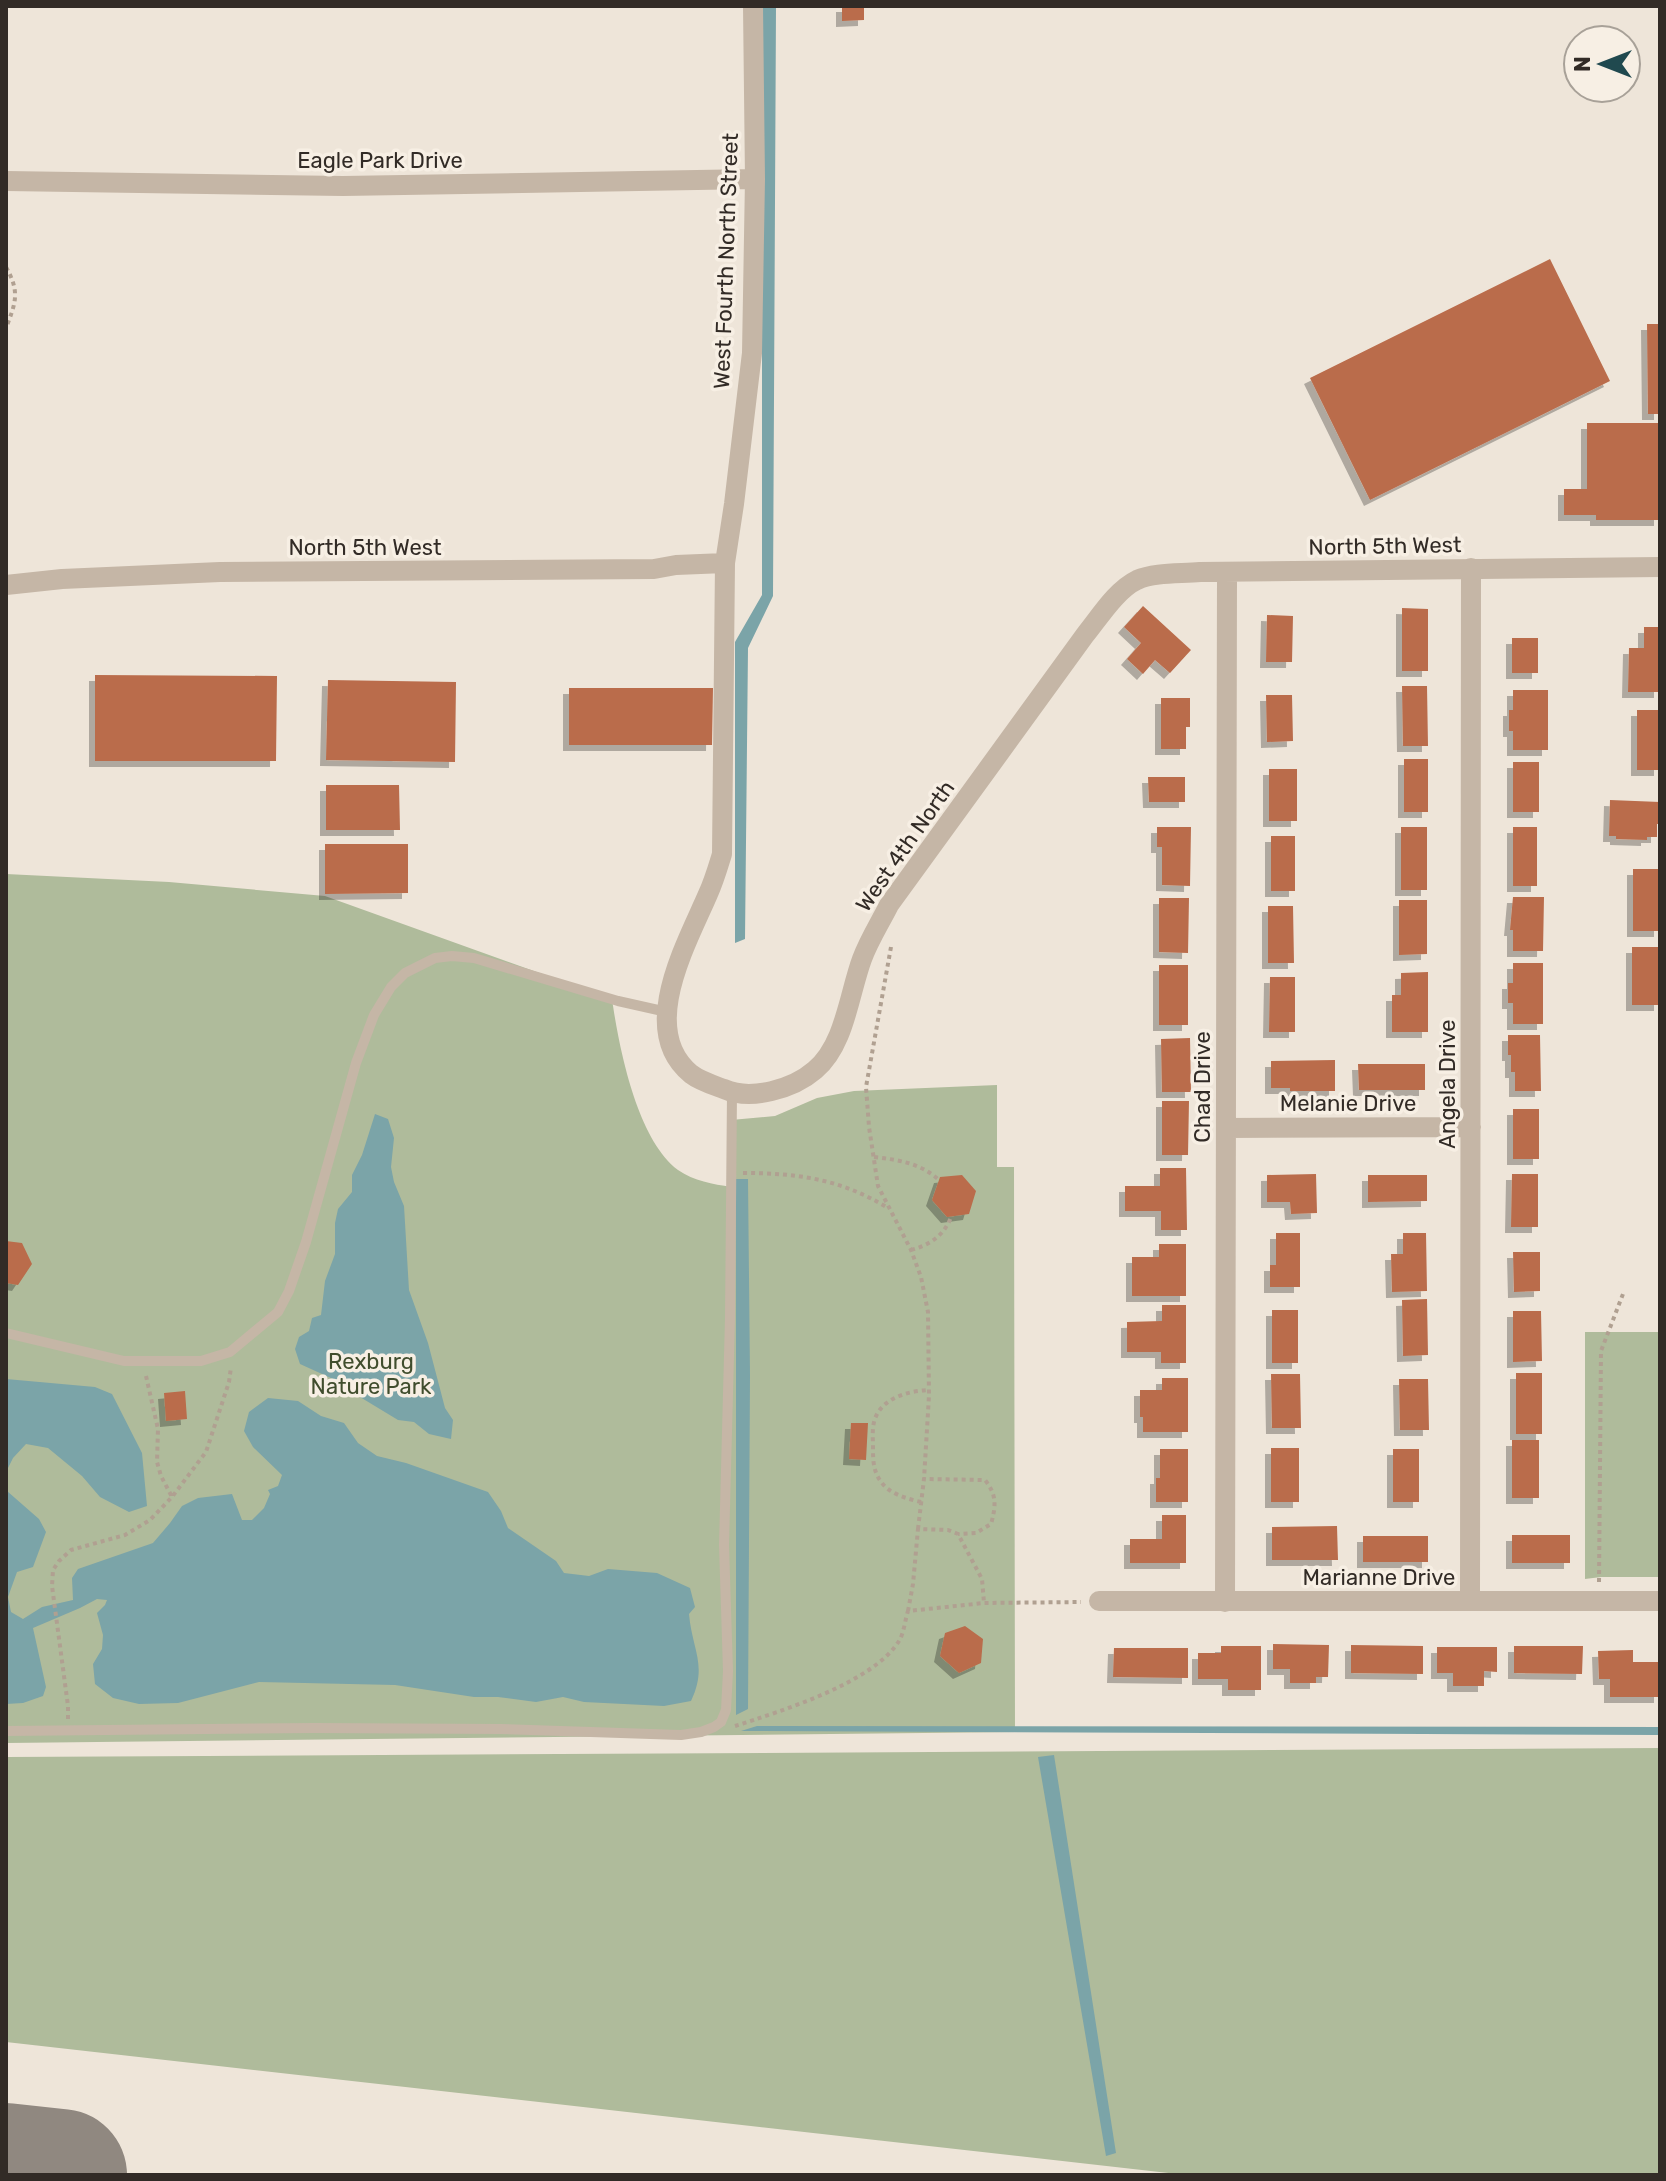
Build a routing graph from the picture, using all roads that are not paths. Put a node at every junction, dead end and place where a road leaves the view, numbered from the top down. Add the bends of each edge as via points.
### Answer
1 (753, 6) edge
2 (755, 179) junction
3 (6, 181) edge
4 (725, 563) junction
5 (1660, 567) edge
6 (1471, 568) junction
7 (1227, 572) junction
8 (6, 585) edge
9 (1117, 597) joint
10 (667, 1012) junction
11 (732, 1093) junction
12 (1471, 1127) junction
13 (1226, 1128) junction
14 (6, 1333) edge
15 (1470, 1600) junction
16 (1099, 1601) road end
17 (1660, 1601) edge
18 (1225, 1602) junction
19 (6, 1731) edge

1 - 2 street, West Fourth North Street
2 - 3 street, Eagle Park Drive via 343,186
2 - 4 street, West Fourth North Street via 752,353
4 - 8 street, North 5th West via 654,569 220,572
4 - 10 street, West 4th North via 722,854 672,979
5 - 6 street, North 5th West
6 - 7 street, North 5th West
6 - 12 street, Angela Drive
7 - 9 street, North 5th West via 1148,577 1134,581
7 - 13 street, Chad Drive
9 - 11 street, West 4th North via 889,905 861,962 842,1027 816,1070 773,1091
10 - 11 street, West 4th North via 671,1048 681,1063 691,1074
10 - 14 lane via 474,958 435,958 405,973 374,1015 306,1242 278,1312 230,1352 201,1361 124,1361
11 - 19 lane via 724,1545 728,1671 721,1722 681,1735 345,1728
12 - 13 street, Melanie Drive
12 - 15 street, Angela Drive
13 - 18 street, Chad Drive
15 - 17 street, Marianne Drive
15 - 18 street, Marianne Drive
16 - 18 street, Marianne Drive

